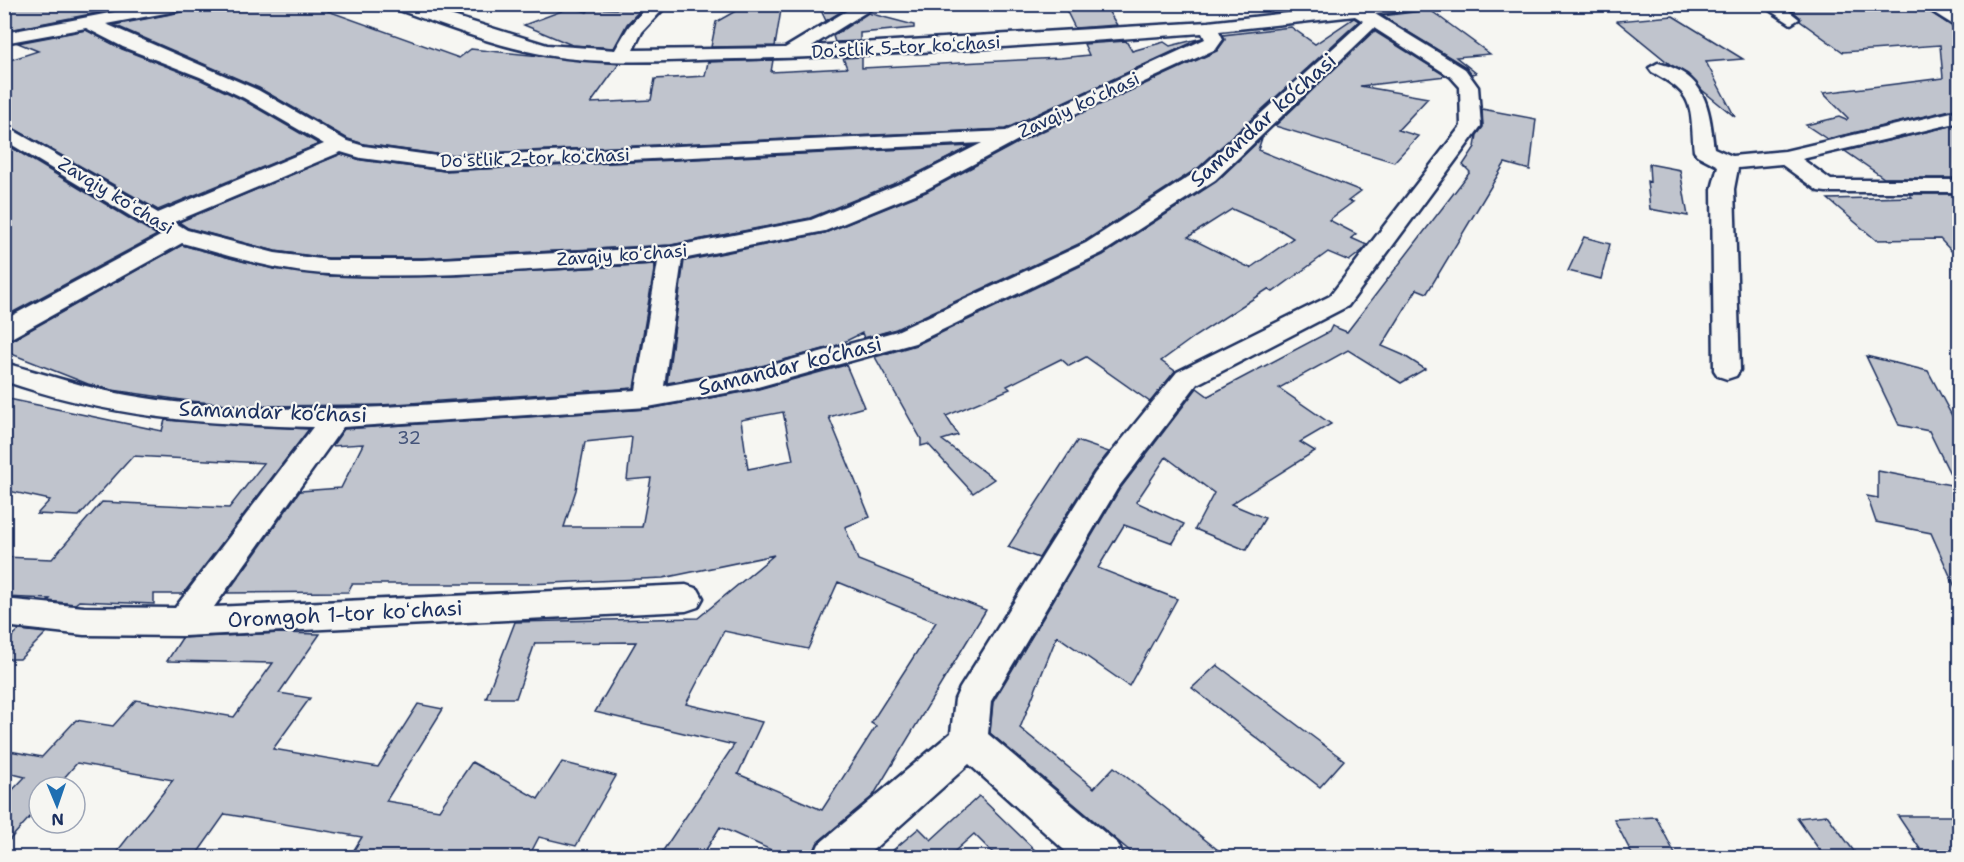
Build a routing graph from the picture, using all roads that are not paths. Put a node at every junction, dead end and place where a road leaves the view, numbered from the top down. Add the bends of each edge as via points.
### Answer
1 (188, 4) edge
2 (396, 4) edge
3 (660, 4) edge
4 (871, 4) edge
5 (1420, 4) edge
6 (1768, 4) edge
7 (1928, 4) edge
8 (1366, 16) junction
9 (1791, 19) dead end
10 (90, 22) junction
11 (1959, 24) edge
12 (1208, 27) junction
13 (4, 38) edge
14 (981, 52) dead end
15 (787, 54) junction
16 (669, 55) junction
17 (621, 56) junction
18 (1658, 68) dead end
19 (1959, 116) edge
20 (4, 131) edge
21 (1011, 136) junction
22 (340, 145) junction
23 (1785, 157) junction
24 (1728, 163) junction
25 (1959, 186) edge
26 (158, 221) junction
27 (179, 235) junction
28 (671, 254) junction
29 (4, 331) edge
30 (1727, 370) dead end
31 (4, 371) edge
32 (648, 398) junction
33 (335, 418) junction
34 (686, 598) dead end
35 (4, 612) edge
36 (184, 622) junction
37 (969, 741) junction
38 (833, 858) edge
39 (1104, 858) edge

1 - 10 street
2 - 17 street, Doʻstlik 5-tor koʻchasi via 547,50
3 - 17 street via 635,30
4 - 15 street
5 - 8 street, Doʻstlik 5-tor koʻchasi
6 - 9 street
7 - 11 street
8 - 12 street, Doʻstlik 5-tor koʻchasi
8 - 32 street, Samandar ko‘chasi via 1207,175 1094,248 906,337 754,380
8 - 37 street via 1458,74 1469,87 1471,126 1339,301 1187,378 1106,481 973,699
10 - 13 street
10 - 22 street, Doʻstlik 2-tor koʻchasi via 129,43 242,90
12 - 15 street, Doʻstlik 5-tor koʻchasi
12 - 21 street, Zavqiy koʻchasi via 1214,39 1210,45
14 - 16 street via 703,64 682,62
15 - 16 street, Doʻstlik 5-tor koʻchasi
16 - 17 street, Doʻstlik 5-tor koʻchasi
18 - 24 street via 1687,82 1698,96 1704,151
19 - 23 street
20 - 26 street, Zavqiy koʻchasi
21 - 22 street, Doʻstlik 2-tor koʻchasi via 444,163 399,159
21 - 28 street, Zavqiy koʻchasi via 917,185 817,226
22 - 26 street
23 - 24 street
23 - 25 street via 1826,186
24 - 30 street via 1723,189
26 - 27 street, Zavqiy koʻchasi
27 - 28 street, Zavqiy koʻchasi via 274,260 328,267 422,267
27 - 29 street
28 - 32 street
31 - 33 street, Samandar ko‘chasi via 63,391 129,405 213,415
32 - 33 street, Samandar ko‘chasi
33 - 36 street
34 - 36 street, Oromgoh 1-tor koʻchasi
35 - 36 street, Oromgoh 1-tor koʻchasi via 84,621
37 - 38 street
37 - 39 street

